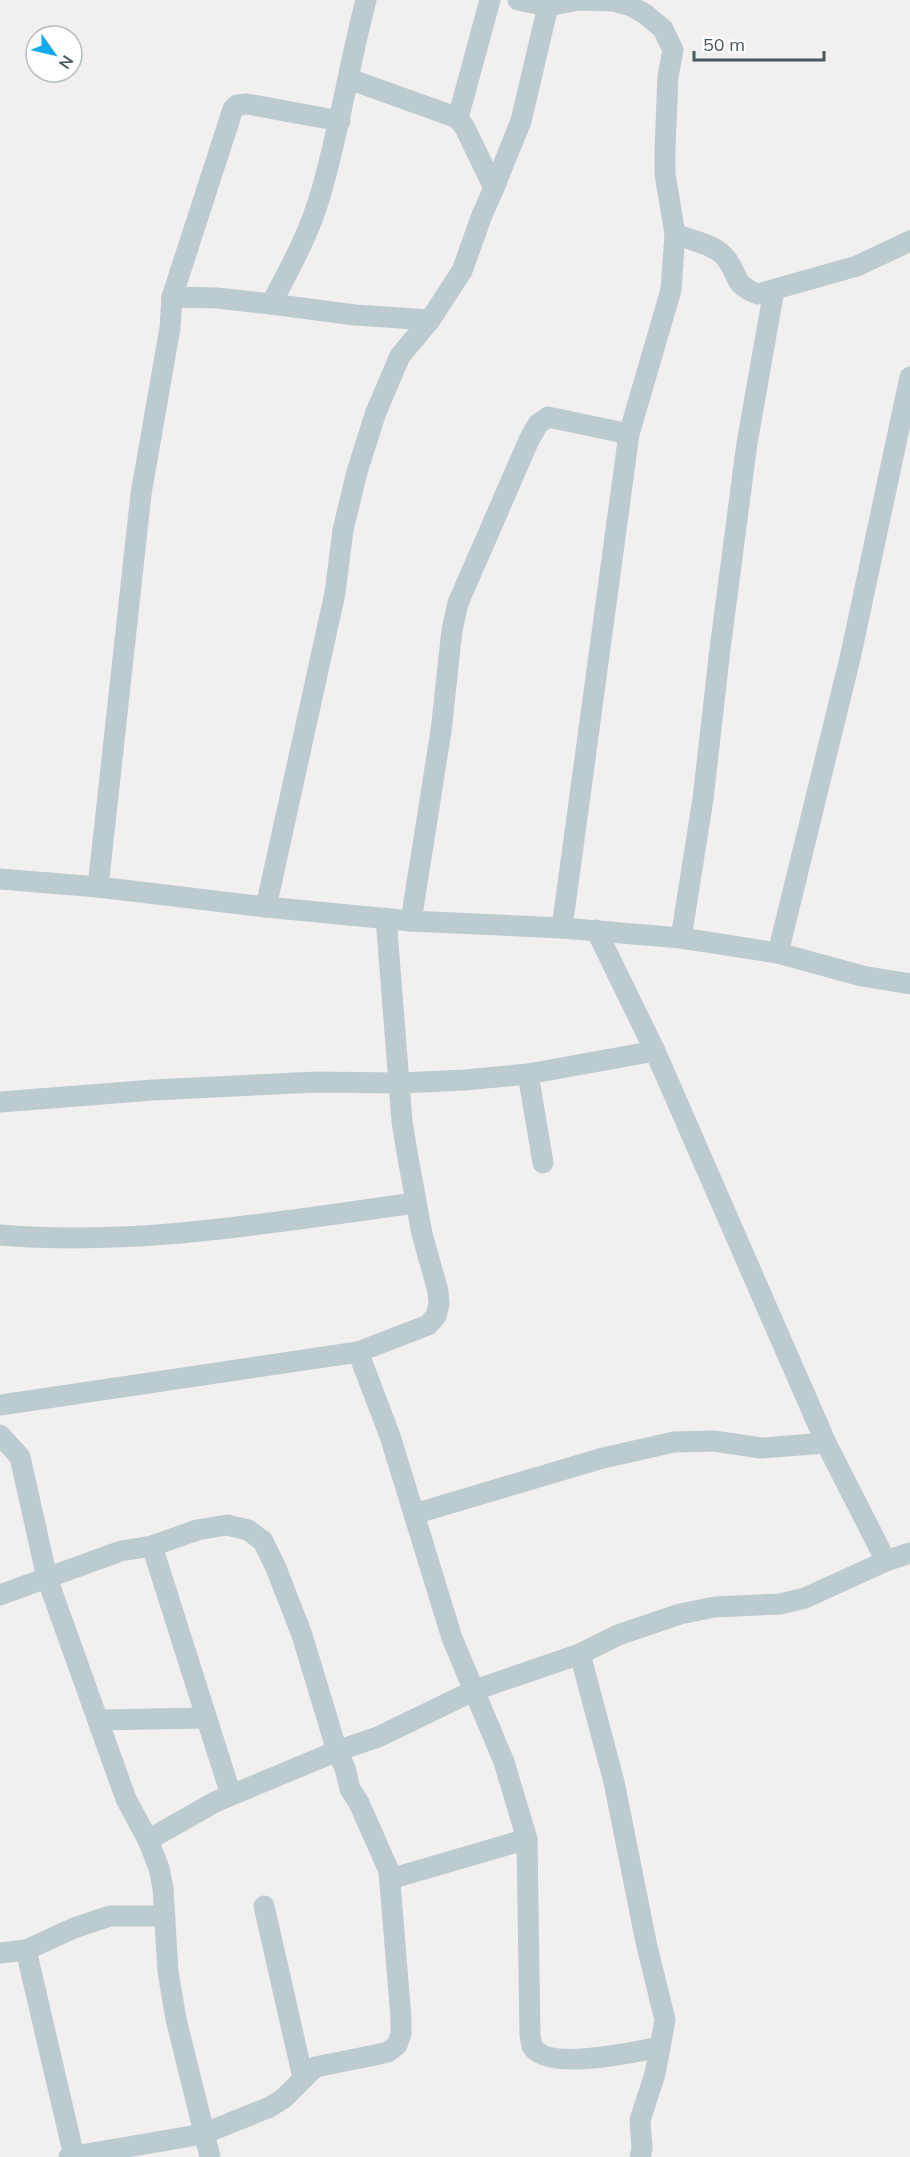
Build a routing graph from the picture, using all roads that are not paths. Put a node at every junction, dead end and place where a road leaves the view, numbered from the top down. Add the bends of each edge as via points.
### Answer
1 (366, 0) edge
2 (490, 0) edge
3 (518, 0) edge
4 (548, 6) junction
5 (349, 79) junction
6 (458, 118) junction
7 (340, 121) junction
8 (495, 188) junction
9 (675, 234) junction
10 (910, 240) edge
11 (774, 290) junction
12 (172, 297) junction
13 (271, 304) junction
14 (429, 320) junction
15 (910, 377) edge
16 (629, 434) junction
17 (0, 879) edge
18 (98, 887) junction
19 (266, 907) junction
20 (386, 918) junction
21 (411, 921) junction
22 (562, 928) junction
23 (596, 930) junction
24 (681, 938) junction
25 (778, 953) junction
26 (910, 984) edge
27 (656, 1051) junction
28 (528, 1074) junction
29 (400, 1083) junction
30 (0, 1102) edge
31 (543, 1163) dead end
32 (416, 1203) junction
33 (0, 1235) edge
34 (358, 1352) junction
35 (0, 1405) edge
36 (0, 1435) edge
37 (826, 1443) junction
38 (414, 1514) junction
39 (152, 1546) junction
40 (910, 1553) edge
41 (886, 1561) junction
42 (47, 1578) junction
43 (0, 1595) edge
44 (580, 1654) junction
45 (475, 1690) junction
46 (206, 1718) junction
47 (98, 1720) junction
48 (337, 1752) junction
49 (231, 1795) junction
50 (527, 1839) junction
51 (148, 1840) junction
52 (390, 1879) junction
53 (264, 1906) dead end
54 (164, 1916) junction
55 (26, 1950) junction
56 (0, 1953) edge
57 (660, 2047) junction
58 (303, 2078) junction
59 (203, 2134) junction
60 (71, 2157) edge
61 (210, 2157) edge
62 (640, 2157) edge

1 - 5 street
2 - 6 street
3 - 4 street
4 - 8 street via 521,121
4 - 9 street via 578,0 613,2 631,6 663,29 673,50 668,76 665,174
5 - 6 street
5 - 7 street
6 - 8 street
7 - 12 street via 247,104 233,109
7 - 13 street via 320,198
8 - 14 street via 462,270
9 - 11 street via 718,250 742,286 758,294
9 - 16 street via 671,290
10 - 11 street via 857,266
11 - 24 street via 747,443 704,799
12 - 13 street
12 - 18 street via 141,494
13 - 14 street
14 - 19 street via 400,356 388,381 357,472 343,530 335,593
15 - 25 street via 851,654
16 - 21 street via 548,417 538,424 529,440 456,612
16 - 22 street
17 - 18 street
18 - 19 street
19 - 20 street
20 - 21 street
20 - 29 street
21 - 22 street
22 - 23 street
23 - 24 street
23 - 27 street
24 - 25 street
25 - 26 street via 862,976
27 - 28 street
27 - 37 street
28 - 29 street
28 - 31 street
29 - 30 street via 317,1082
29 - 32 street via 402,1121
32 - 33 street via 165,1235 90,1239
32 - 34 street via 438,1291 436,1316 428,1324
34 - 35 street
34 - 38 street
36 - 42 street via 20,1457
37 - 38 street via 761,1448 714,1441 674,1442 603,1458
37 - 41 street
38 - 45 street via 452,1638
39 - 42 street via 121,1551
39 - 46 street
39 - 48 street via 197,1530 228,1526 248,1530 263,1541 302,1635
40 - 41 street
41 - 44 street via 805,1598 680,1614 618,1635
42 - 43 street
42 - 47 street
44 - 45 street
44 - 57 street via 614,1782 664,2015
45 - 48 street via 413,1722
45 - 50 street via 504,1762
46 - 47 street
46 - 49 street
47 - 51 street via 126,1799
48 - 49 street
48 - 52 street
49 - 51 street
50 - 52 street
50 - 57 street via 532,2046 542,2054 569,2060
51 - 54 street via 159,1868
52 - 58 street via 401,2018 397,2045 388,2052 315,2067
53 - 58 street
54 - 55 street via 110,1916
54 - 59 street via 176,2019
55 - 56 street
55 - 60 street
57 - 62 street via 640,2120
58 - 59 street via 279,2103
59 - 60 street
59 - 61 street

